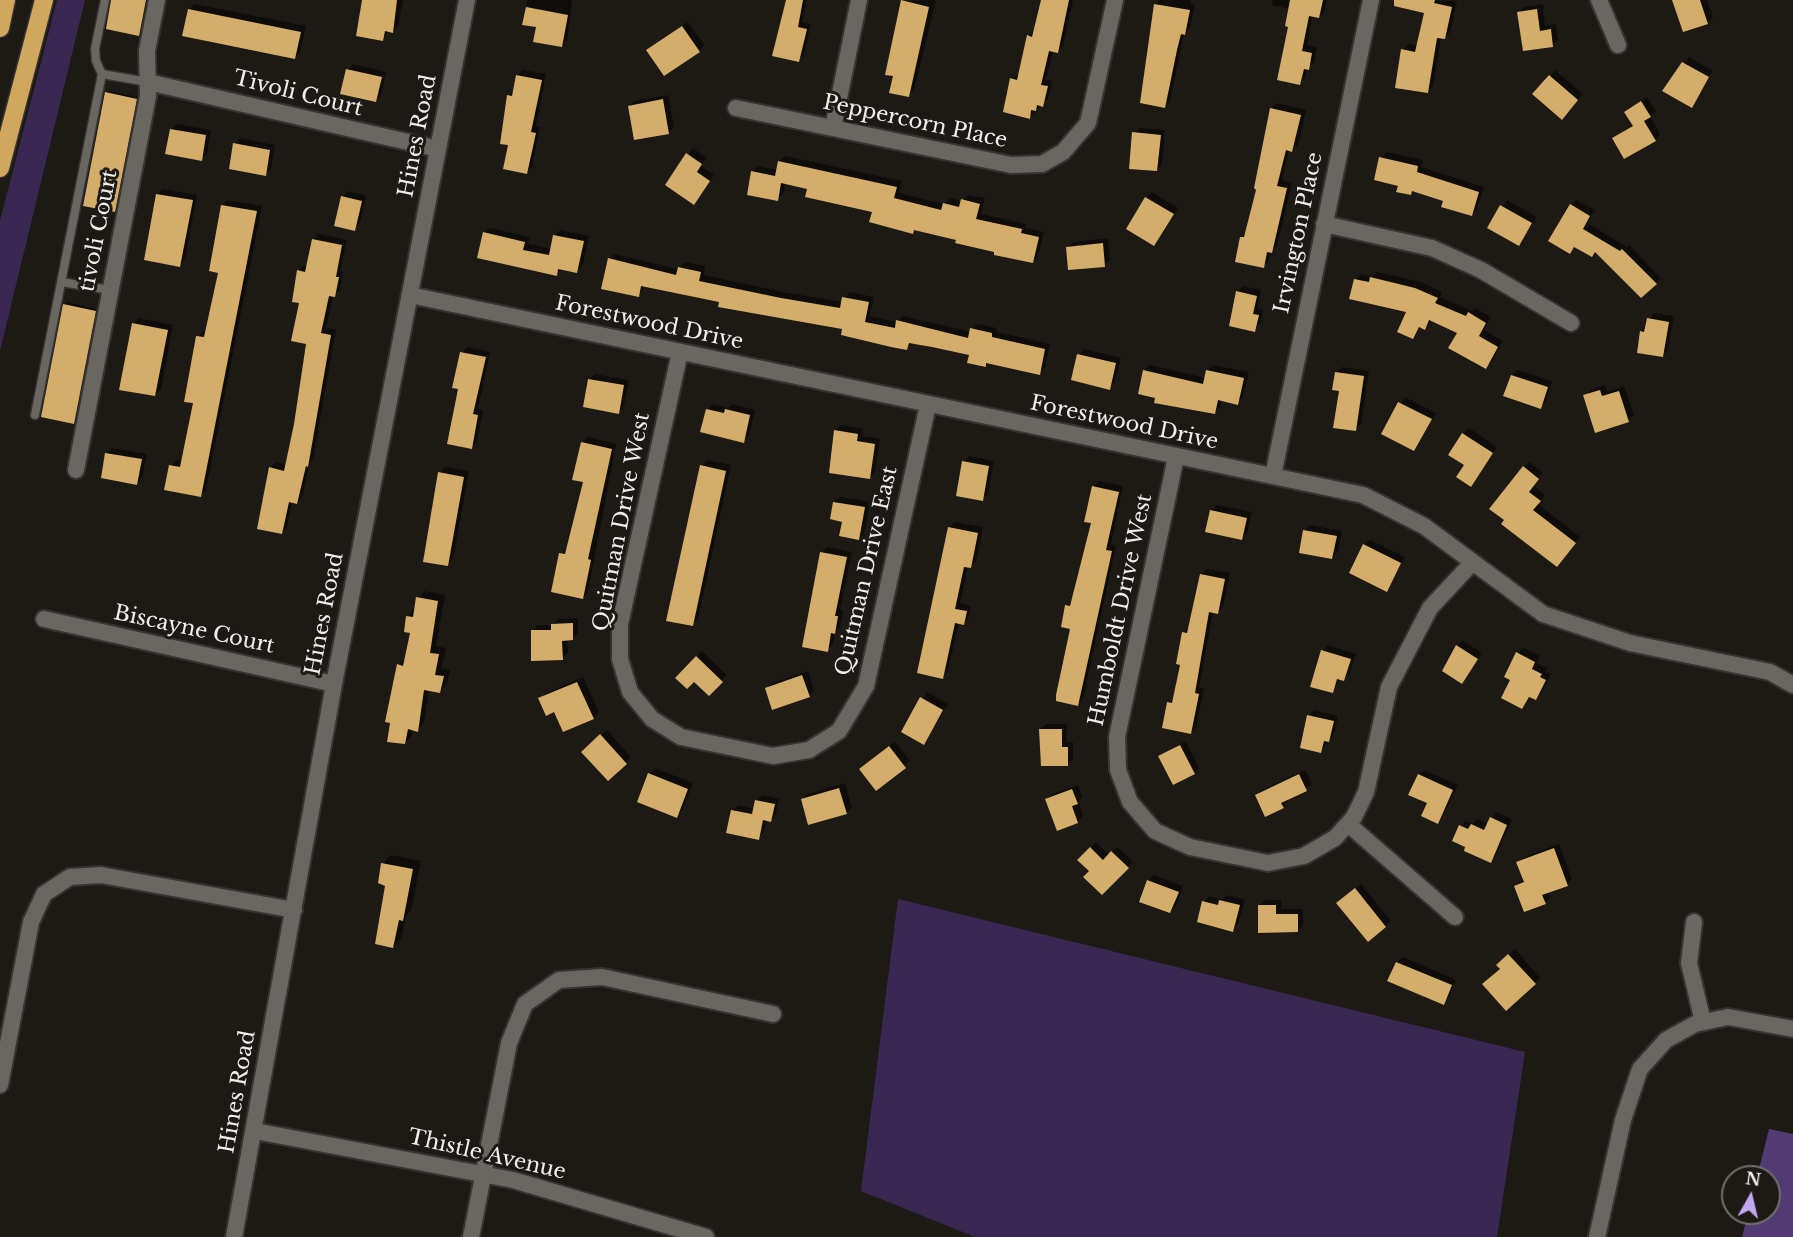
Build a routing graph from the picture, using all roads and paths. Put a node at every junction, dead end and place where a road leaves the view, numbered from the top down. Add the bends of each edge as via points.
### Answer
1 (6, 0) edge
2 (44, 0) edge
3 (105, 0) edge
4 (157, 0) edge
5 (467, 0) edge
6 (859, 0) edge
7 (1115, 0) edge
8 (1371, 0) edge
9 (1599, 0) edge
10 (0, 28) edge
11 (1618, 45) dead end
12 (102, 74) junction
13 (148, 82) junction
14 (736, 108) dead end
15 (832, 128) junction
16 (438, 149) junction
17 (0, 168) edge
18 (1324, 224) junction
19 (61, 282) junction
20 (111, 290) junction
21 (410, 295) junction
22 (1571, 322) dead end
23 (680, 352) junction
24 (928, 405) junction
25 (35, 415) dead end
26 (1176, 457) junction
27 (76, 470) dead end
28 (1273, 476) junction
29 (1472, 563) junction
30 (44, 620) dead end
31 (334, 684) junction
32 (1793, 685) edge
33 (728, 747) joint
34 (1348, 824) junction
35 (294, 910) junction
36 (1455, 917) dead end
37 (1694, 922) dead end
38 (773, 1014) dead end
39 (1703, 1022) junction
40 (1793, 1029) edge
41 (0, 1085) edge
42 (255, 1131) junction
43 (483, 1175) junction
44 (234, 1237) edge
45 (471, 1237) edge
46 (706, 1237) edge
47 (1597, 1237) edge

1 - 10 highway
2 - 17 highway
3 - 12 lane via 95,49
4 - 13 street, tivoli Court via 147,51
5 - 16 street, Hines Road
6 - 15 street
7 - 15 street, Peppercorn Place via 1088,123 1063,152 1042,164 1011,165
8 - 18 street, Irvington Place
9 - 11 street
12 - 13 lane
12 - 19 lane
13 - 16 street, Tivoli Court
13 - 20 street, tivoli Court
14 - 15 street, Peppercorn Place
16 - 21 street, Hines Road
18 - 22 street via 1432,248 1481,270
18 - 28 street, Irvington Place
19 - 20 lane
19 - 25 lane
20 - 27 street, tivoli Court
21 - 23 street, Forestwood Drive
21 - 31 street, Hines Road
23 - 24 street, Forestwood Drive
23 - 33 street, Quitman Drive West via 621,624 620,658 630,692 652,719 681,737
24 - 26 street, Forestwood Drive
24 - 33 street, Quitman Drive East via 866,686 839,731 809,750 773,756
26 - 28 street, Forestwood Drive
26 - 34 street, Humboldt Drive West via 1117,737 1119,770 1130,802 1155,831 1190,847 1268,863 1304,856 1335,838
28 - 29 street, Forestwood Drive via 1363,495 1424,526
29 - 32 street, Forestwood Drive via 1543,614 1630,643 1770,672
29 - 34 street, Humboldt Drive West via 1430,608 1389,687 1366,792
30 - 31 street, Biscayne Court
31 - 35 street, Hines Road
34 - 36 street
35 - 41 street via 101,875 70,877 45,894 31,922
35 - 42 street, Hines Road
37 - 39 street via 1689,963
38 - 43 street via 602,977 559,980 525,1004 509,1043
39 - 40 street via 1728,1017
39 - 47 street via 1666,1040 1641,1069 1623,1120
42 - 43 street, Thistle Avenue
42 - 44 street, Hines Road
43 - 45 street
43 - 46 street, Thistle Avenue via 513,1180

